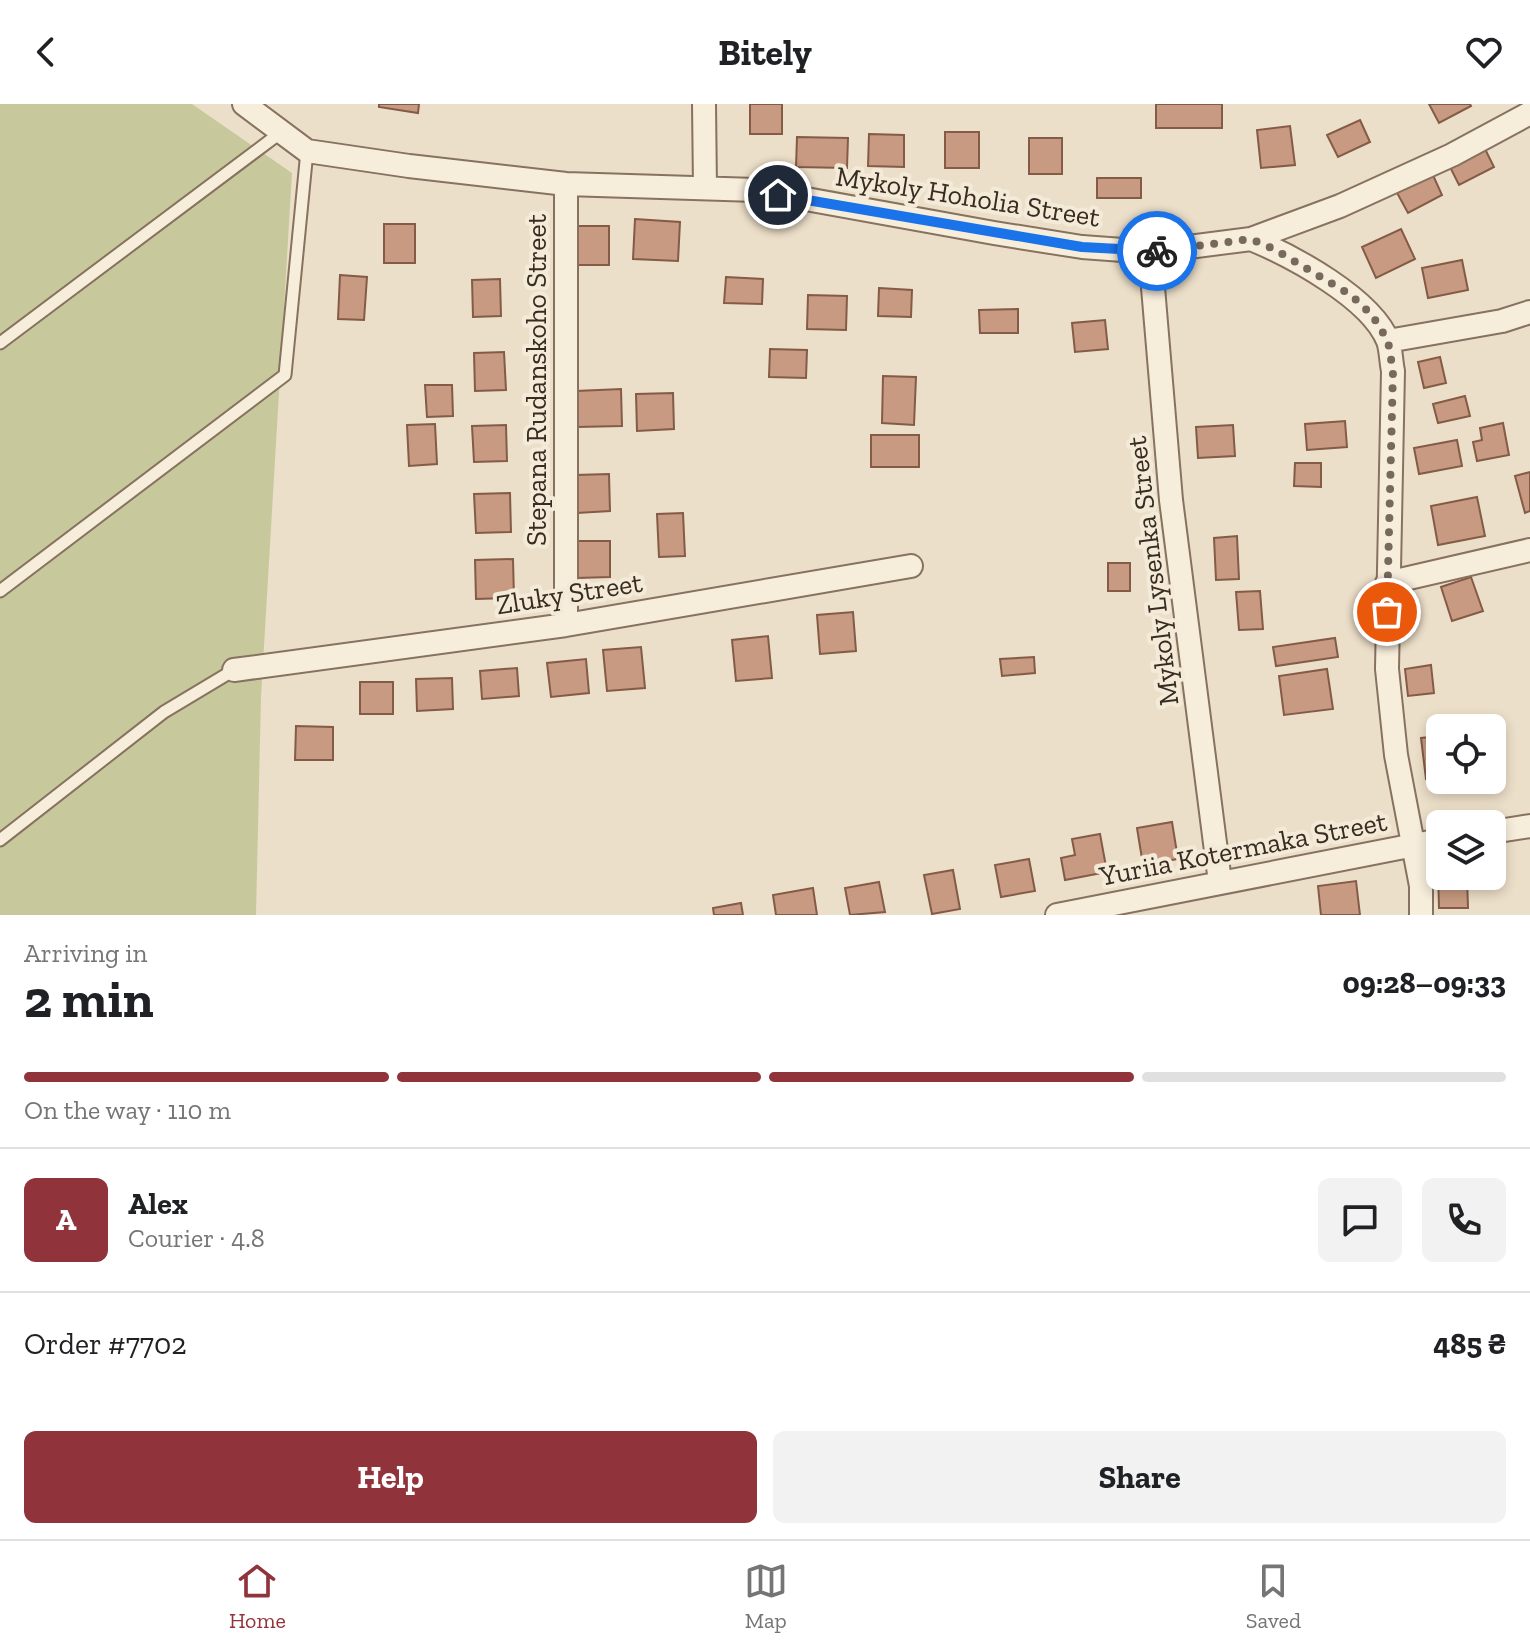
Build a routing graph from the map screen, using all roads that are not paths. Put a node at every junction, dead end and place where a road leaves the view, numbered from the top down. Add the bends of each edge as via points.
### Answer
1 (244, 104) edge
2 (704, 104) edge
3 (1530, 113) edge
4 (280, 133) junction
5 (307, 151) junction
6 (566, 184) junction
7 (705, 188) junction
8 (1251, 239) junction
9 (1150, 252) junction
10 (1530, 312) edge
11 (1388, 341) junction
12 (0, 343) edge
13 (1530, 550) edge
14 (911, 566) dead end
15 (1387, 583) junction
16 (0, 591) edge
17 (566, 625) junction
18 (234, 670) joint
19 (1530, 826) edge
20 (1506, 830) edge
21 (0, 840) edge
22 (1426, 842) edge
23 (1412, 845) junction
24 (1220, 882) junction
25 (1131, 908) edge
26 (1057, 915) edge
27 (1421, 915) edge

1 - 4 street, Mykoly Hoholia Street
2 - 7 street
3 - 8 street, Mykoly Hoholia Street via 1340,206
4 - 5 street, Mykoly Hoholia Street
4 - 12 lane
5 - 6 street, Mykoly Hoholia Street
5 - 16 lane via 285,375
6 - 7 street, Mykoly Hoholia Street
6 - 17 street, Stepana Rudanskoho Street
7 - 9 street, Mykoly Hoholia Street via 756,190 1082,247
8 - 9 street, Mykoly Hoholia Street
8 - 11 street via 1351,295
9 - 24 street, Mykoly Lysenka Street via 1171,500
10 - 11 street
11 - 15 street via 1393,371
13 - 15 street
14 - 17 street, Zluky Street
15 - 23 street via 1387,669
17 - 18 street, Zluky Street
18 - 21 lane via 164,712
19 - 20 street
22 - 23 street, Yuriia Kotermaka Street
23 - 24 street, Yuriia Kotermaka Street
23 - 27 street
24 - 25 street, Yuriia Kotermaka Street
25 - 26 street, Yuriia Kotermaka Street

